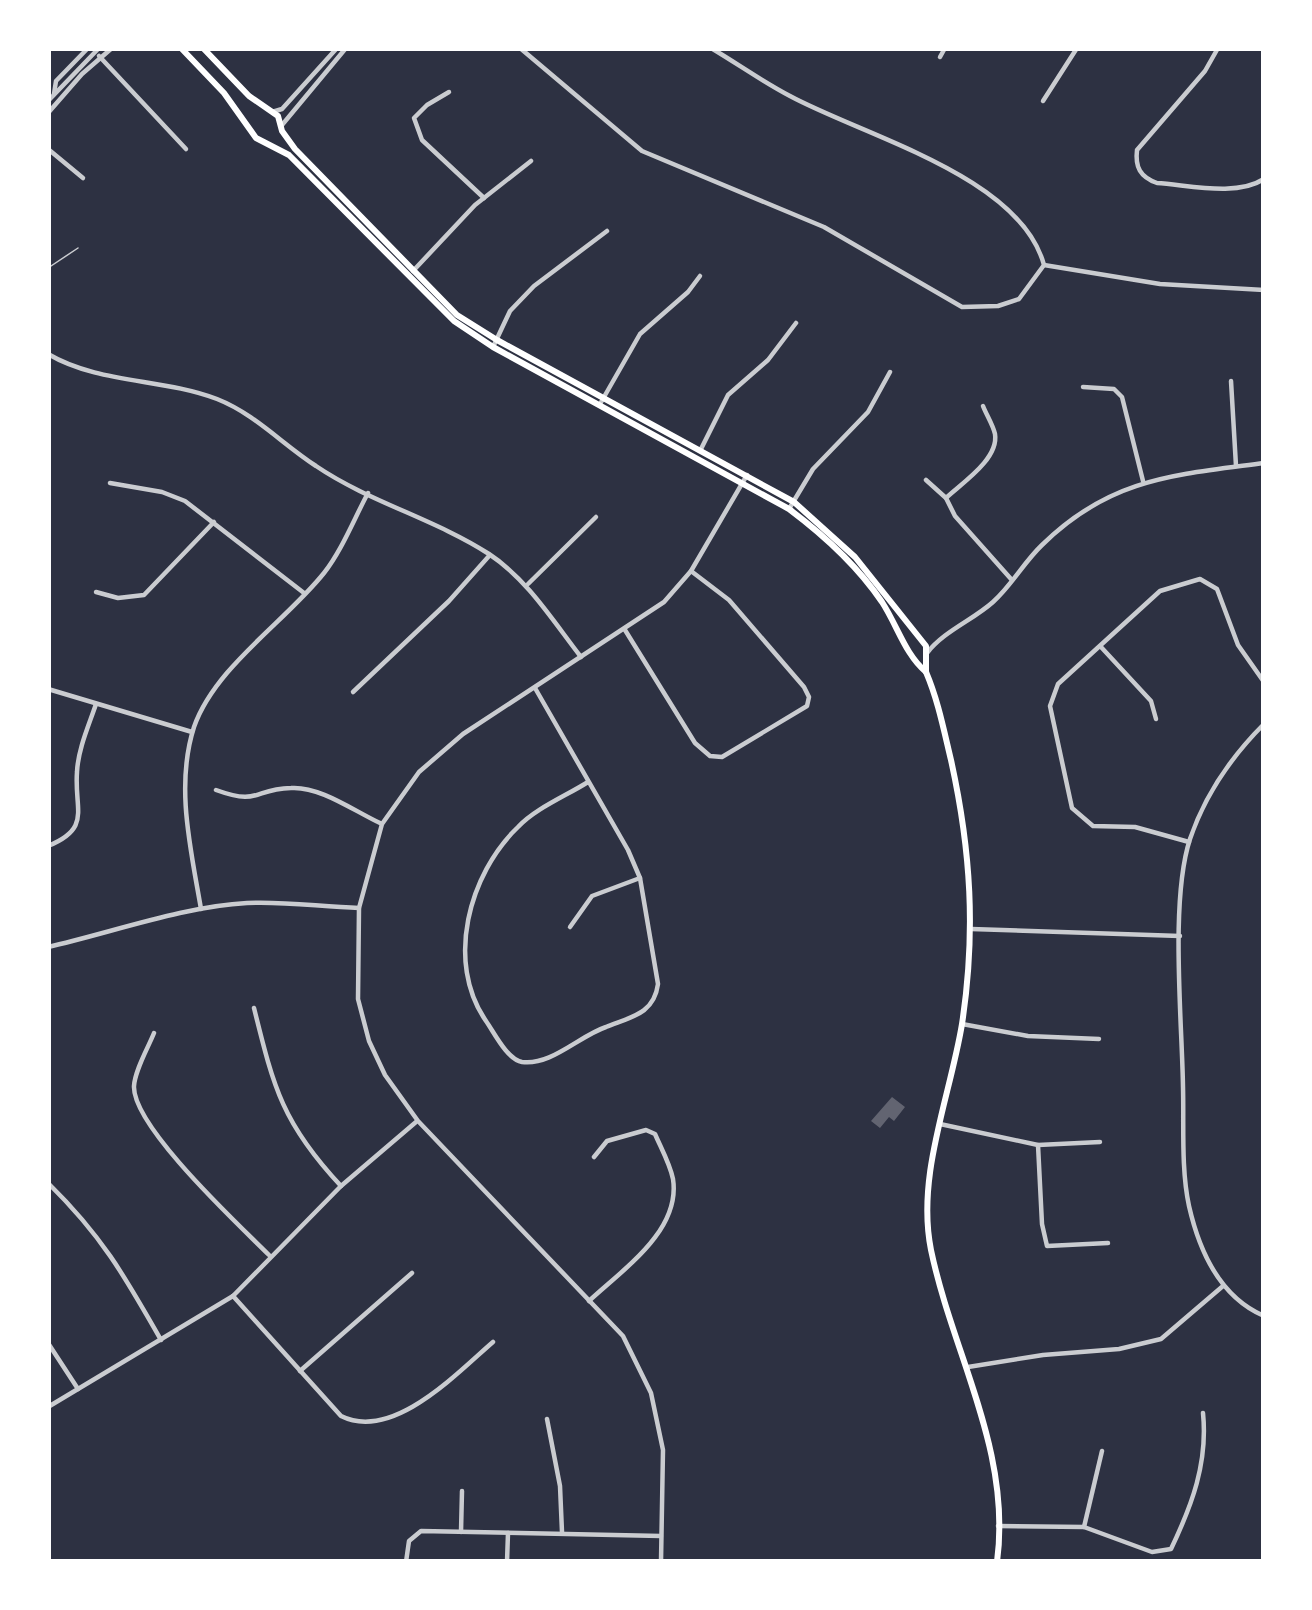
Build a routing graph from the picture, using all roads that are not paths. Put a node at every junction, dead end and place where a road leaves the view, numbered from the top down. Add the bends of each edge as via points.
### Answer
1 (88, 48) edge
2 (112, 48) edge
3 (181, 48) edge
4 (203, 48) edge
5 (337, 48) edge
6 (346, 48) edge
7 (520, 48) edge
8 (712, 48) edge
9 (945, 48) edge
10 (1077, 48) edge
11 (1218, 48) edge
12 (99, 52) edge
13 (940, 57) dead end
14 (449, 92) dead end
15 (51, 97) edge
16 (1043, 101) dead end
17 (271, 112) junction
18 (48, 113) edge
19 (282, 128) junction
20 (251, 129) junction
21 (265, 142) junction
22 (48, 149) edge
23 (186, 149) dead end
24 (531, 161) dead end
25 (83, 178) dead end
26 (1264, 179) edge
27 (484, 198) junction
28 (607, 230) dead end
29 (78, 248) dead end
30 (1044, 265) junction
31 (48, 268) edge
32 (411, 273) junction
33 (700, 276) dead end
34 (1264, 290) edge
35 (796, 323) dead end
36 (495, 343) junction
37 (48, 354) edge
38 (890, 372) dead end
39 (1231, 381) dead end
40 (1083, 388) dead end
41 (602, 401) junction
42 (982, 406) dead end
43 (698, 454) junction
44 (1264, 463) edge
45 (1236, 466) junction
46 (747, 475) junction
47 (926, 480) dead end
48 (1143, 481) junction
49 (110, 483) dead end
50 (743, 484) junction
51 (368, 493) junction
52 (946, 498) junction
53 (792, 506) junction
54 (596, 517) dead end
55 (214, 522) junction
56 (490, 555) junction
57 (691, 571) junction
58 (1012, 580) junction
59 (526, 586) junction
60 (96, 592) dead end
61 (304, 593) junction
62 (625, 630) junction
63 (921, 642) junction
64 (935, 643) junction
65 (1101, 647) junction
66 (908, 648) junction
67 (926, 655) junction
68 (581, 657) junction
69 (913, 661) junction
70 (926, 672) junction
71 (1264, 682) edge
72 (535, 688) junction
73 (48, 689) edge
74 (353, 692) dead end
75 (96, 704) junction
76 (1156, 719) dead end
77 (1264, 724) edge
78 (192, 732) junction
79 (588, 782) junction
80 (217, 790) dead end
81 (382, 824) junction
82 (1189, 842) junction
83 (48, 846) edge
84 (640, 878) junction
85 (358, 908) junction
86 (201, 909) junction
87 (570, 927) dead end
88 (971, 929) junction
89 (1180, 936) junction
90 (48, 947) edge
91 (254, 1008) dead end
92 (962, 1024) junction
93 (154, 1033) dead end
94 (1099, 1039) dead end
95 (418, 1120) junction
96 (940, 1124) junction
97 (1100, 1142) dead end
98 (1038, 1144) junction
99 (594, 1157) dead end
100 (48, 1183) edge
101 (341, 1186) junction
102 (1108, 1243) dead end
103 (271, 1257) junction
104 (412, 1274) dead end
105 (1223, 1286) junction
106 (232, 1296) junction
107 (589, 1301) junction
108 (1264, 1316) edge
109 (161, 1340) junction
110 (493, 1342) dead end
111 (48, 1343) edge
112 (968, 1367) junction
113 (300, 1371) junction
114 (78, 1389) junction
115 (48, 1407) edge
116 (1203, 1413) dead end
117 (547, 1419) dead end
118 (1102, 1450) dead end
119 (462, 1491) dead end
120 (998, 1526) junction
121 (1084, 1527) junction
122 (461, 1532) junction
123 (508, 1533) junction
124 (562, 1534) junction
125 (661, 1536) junction
126 (406, 1562) edge
127 (507, 1562) edge
128 (661, 1562) edge
129 (997, 1562) edge

1 - 15 street
2 - 12 street
3 - 20 main road
4 - 17 main road
5 - 17 street via 282,110
6 - 19 street
7 - 30 street via 642,151 824,227 962,307 1018,299
8 - 30 street via 793,98 927,156 1022,219
9 - 13 street
10 - 16 street
11 - 26 street via 1137,150 1136,164 1157,183 1236,188
12 - 15 street
12 - 18 street
12 - 23 street
14 - 27 street via 414,118 415,128
17 - 19 main road
17 - 20 main road via 255,117
19 - 21 main road
19 - 32 main road
20 - 21 main road
21 - 32 main road via 289,155
22 - 25 street
24 - 27 street
27 - 32 street
28 - 36 street via 534,286
29 - 31 lane
30 - 34 street
32 - 36 main road via 454,321
33 - 41 street via 640,334
35 - 43 street via 728,395
36 - 41 main road
37 - 51 street via 79,369 221,401
38 - 53 street
39 - 45 street
40 - 48 street via 1114,388 1122,397
41 - 43 main road
42 - 52 street via 994,443
43 - 46 main road
43 - 50 main road
44 - 45 street
45 - 48 street
46 - 50 street
46 - 53 main road
47 - 52 street
48 - 58 street via 1067,522
49 - 55 street via 173,496
50 - 53 main road
50 - 57 street
51 - 56 street
51 - 61 street via 326,571
52 - 58 street
53 - 63 main road via 855,557
53 - 66 main road via 850,562
54 - 59 street
55 - 60 street via 144,595
55 - 61 street
56 - 59 street
56 - 74 street
57 - 62 street
57 - 62 street via 729,600 804,687 807,706 710,757
58 - 64 street
59 - 68 street
61 - 78 street via 235,666
62 - 68 street
63 - 64 street
63 - 66 main road
63 - 67 main road
64 - 67 street
65 - 71 street via 1160,591 1200,579 1217,589 1238,645
65 - 76 street via 1151,701
65 - 82 street via 1058,684 1050,706 1072,808 1093,826
66 - 69 main road
67 - 69 main road
67 - 70 main road
68 - 72 street
69 - 70 main road
70 - 88 main road via 967,833
72 - 79 street
72 - 81 street via 419,772
73 - 75 street
75 - 78 street
75 - 83 street via 77,768 76,828
77 - 82 street via 1238,750
78 - 86 street via 184,802
79 - 84 street
79 - 84 street via 520,824 476,889 467,979 513,1059 544,1060 656,1000
80 - 81 street via 243,800 313,791
81 - 85 street
82 - 89 street
84 - 87 street via 592,896
85 - 86 street via 294,902
85 - 95 street via 362,1017 385,1075
86 - 90 street
88 - 89 street
88 - 92 main road
89 - 105 street via 1188,1203
91 - 101 street via 291,1125
92 - 94 street
92 - 96 main road
93 - 103 street via 134,1086 140,1110
95 - 101 street
95 - 107 street
96 - 98 street
96 - 112 main road via 930,1248
97 - 98 street
98 - 102 street via 1047,1246
99 - 107 street via 607,1142 646,1130 673,1178 662,1228
100 - 109 street via 112,1253
101 - 103 street
103 - 106 street
104 - 113 street
105 - 108 street
105 - 112 street via 1161,1339
106 - 109 street
106 - 113 street
107 - 125 street via 623,1336 651,1393 663,1450
109 - 114 street
110 - 113 street via 418,1405 361,1422 341,1416
111 - 114 street
112 - 120 main road via 995,1464
114 - 115 street
116 - 121 street via 1206,1441 1193,1502 1171,1549 1152,1552
117 - 124 street
118 - 121 street
119 - 122 street
120 - 121 street
120 - 129 main road
122 - 123 street
122 - 126 street via 416,1533
123 - 124 street
123 - 127 street
124 - 125 street
125 - 128 street

